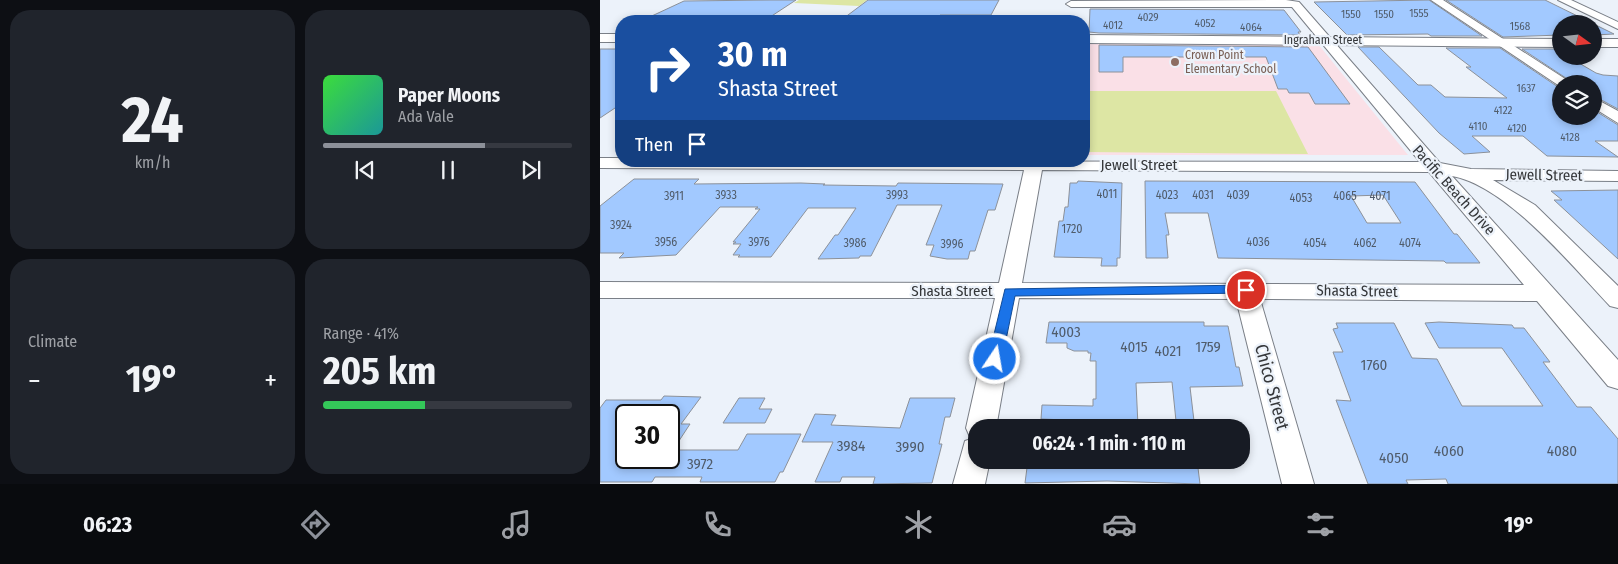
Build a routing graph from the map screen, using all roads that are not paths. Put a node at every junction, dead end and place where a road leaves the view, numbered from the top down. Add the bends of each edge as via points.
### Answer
1 (1436, 0) edge
2 (1563, 0) edge
3 (1293, 2) edge
4 (1071, 5) edge
5 (1618, 26) edge
6 (600, 38) edge
7 (615, 38) edge
8 (1090, 39) edge
9 (1326, 40) junction
10 (1504, 42) junction
11 (1552, 43) edge
12 (1602, 43) edge
13 (1618, 43) edge
14 (1553, 75) edge
15 (1602, 107) edge
16 (1618, 118) edge
17 (600, 163) edge
18 (615, 163) edge
19 (1090, 164) edge
20 (1034, 167) edge
21 (1432, 167) junction
22 (1471, 174) junction
23 (1534, 176) junction
24 (1618, 176) edge
25 (1528, 209) junction
26 (600, 290) edge
27 (1246, 290) junction
28 (1009, 292) junction
29 (1544, 293) junction
30 (1618, 300) edge
31 (1618, 378) edge
32 (983, 419) edge
33 (973, 469) edge
34 (970, 484) edge
35 (1298, 484) edge

1 - 10 street
2 - 5 street
3 - 4 street
3 - 9 street, Pacific Beach Drive
6 - 7 main road
8 - 9 main road, Ingraham Street
9 - 10 main road, Ingraham Street
9 - 21 street, Pacific Beach Drive
10 - 11 main road, Ingraham Street
10 - 14 street
12 - 13 main road
15 - 16 street
17 - 18 street, Jewell Street
19 - 21 street, Jewell Street
20 - 28 street
21 - 22 street, Jewell Street
21 - 29 street, Pacific Beach Drive
22 - 23 street, Jewell Street
22 - 25 street, Pacific Beach Drive
23 - 24 street, Jewell Street
23 - 25 street via 1519,179 1515,185 1518,196
25 - 30 street, Pacific Beach Drive
26 - 28 street, Shasta Street
27 - 28 street, Shasta Street
27 - 29 street, Shasta Street
27 - 35 street, Chico Street
28 - 32 street
29 - 31 street, Pacific Beach Drive
33 - 34 street

